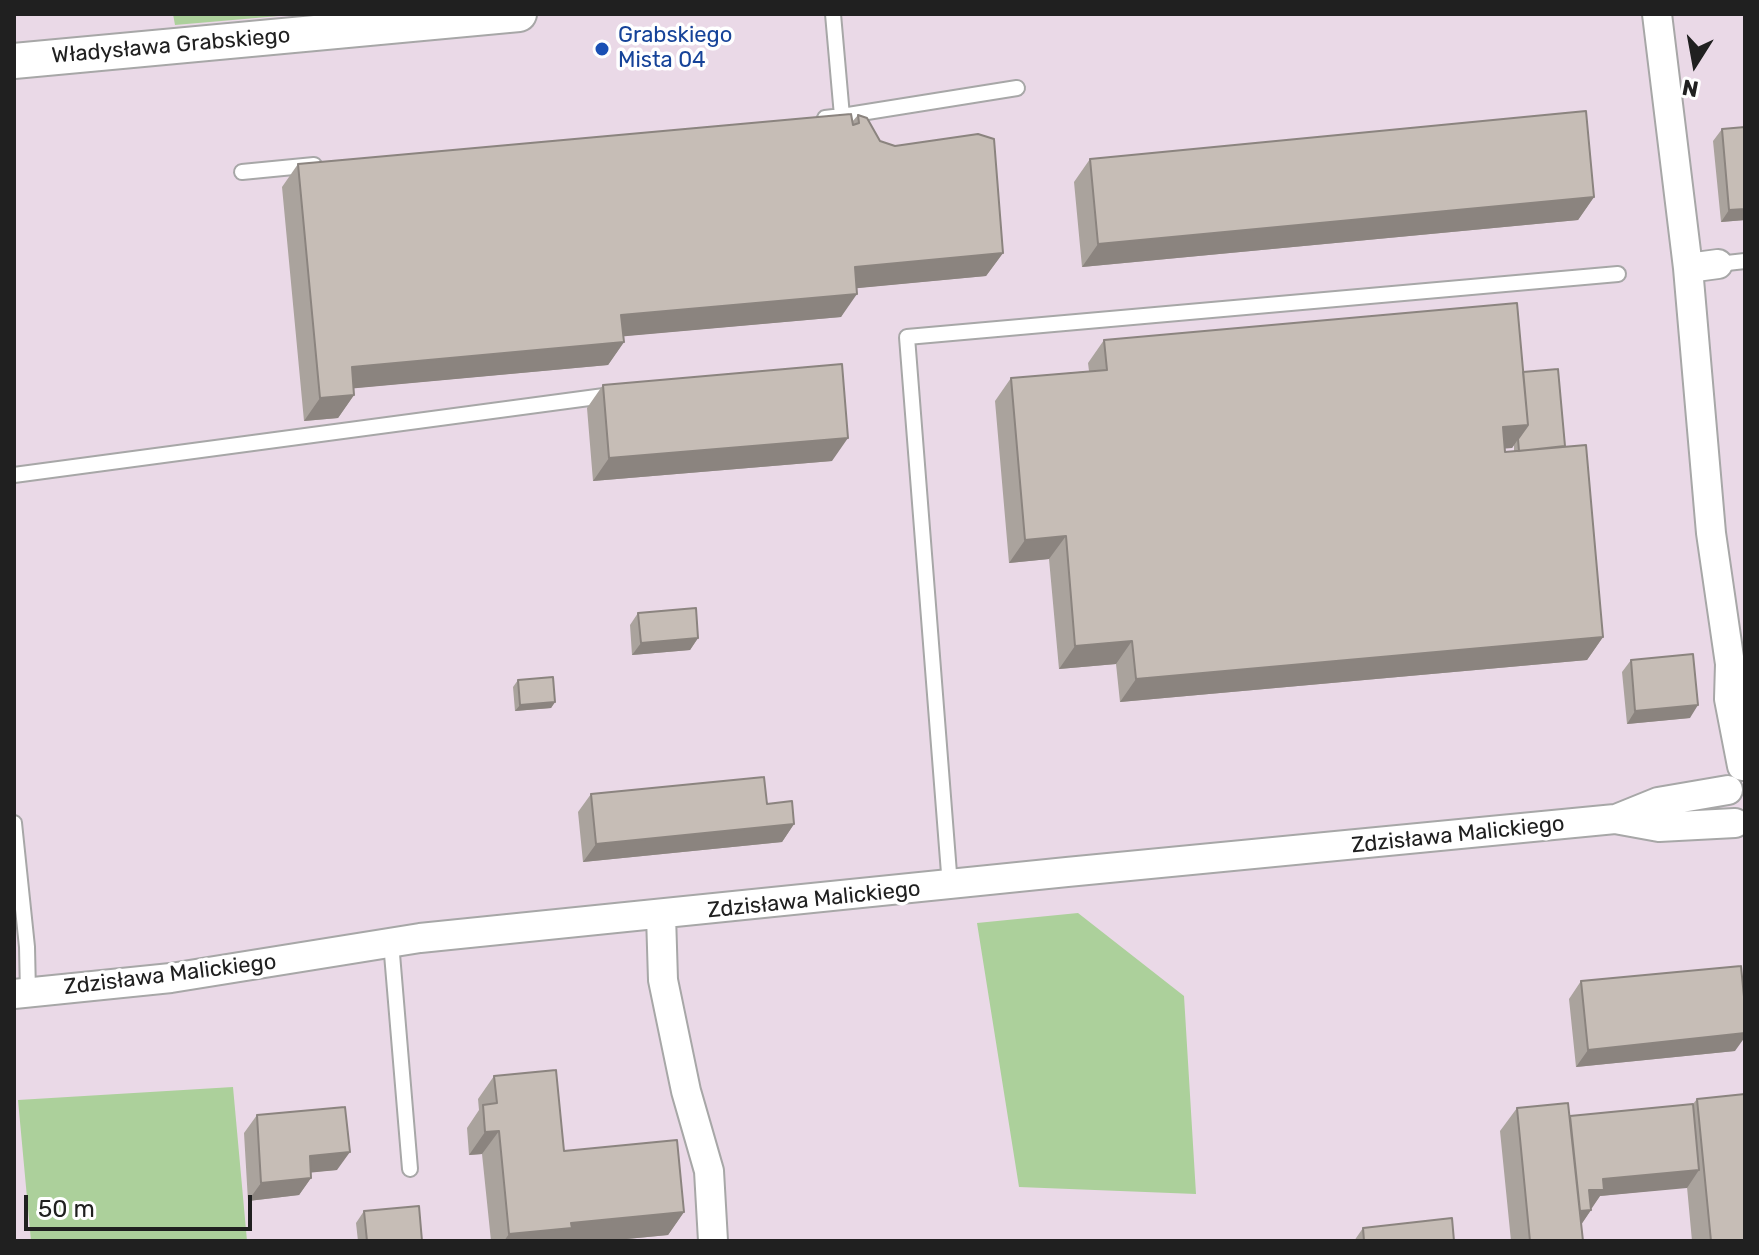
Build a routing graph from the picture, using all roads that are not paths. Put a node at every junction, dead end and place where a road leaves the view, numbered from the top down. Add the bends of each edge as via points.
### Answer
1 (519, 14) edge
2 (833, 14) edge
3 (1656, 17) edge
4 (14, 61) edge
5 (1017, 88) dead end
6 (842, 116) junction
7 (810, 119) edge
8 (336, 163) edge
9 (242, 172) dead end
10 (1732, 263) edge
11 (1688, 268) junction
12 (1618, 274) dead end
13 (604, 396) edge
14 (14, 475) edge
15 (1737, 674) edge
16 (1738, 773) edge
17 (1615, 819) junction
18 (14, 823) edge
19 (1740, 829) edge
20 (950, 887) junction
21 (661, 915) junction
22 (391, 942) junction
23 (21, 993) edge
24 (410, 1169) dead end
25 (713, 1241) edge

1 - 4 street, Władysława Grabskiego
2 - 6 lane
3 - 11 street
5 - 6 lane
6 - 7 lane
8 - 9 lane
10 - 11 street
11 - 15 street via 1711,533
12 - 20 lane via 907,337
13 - 14 lane
15 - 16 street via 1729,699
16 - 17 street, Zdzisława Malickiego
16 - 19 street via 1730,813
17 - 19 street, Zdzisława Malickiego via 1659,827
17 - 20 street, Zdzisława Malickiego
18 - 23 lane via 27,947
20 - 21 street, Zdzisława Malickiego
21 - 22 street, Zdzisława Malickiego
21 - 25 street via 663,980 709,1171
22 - 23 street, Zdzisława Malickiego via 197,975
22 - 24 lane

